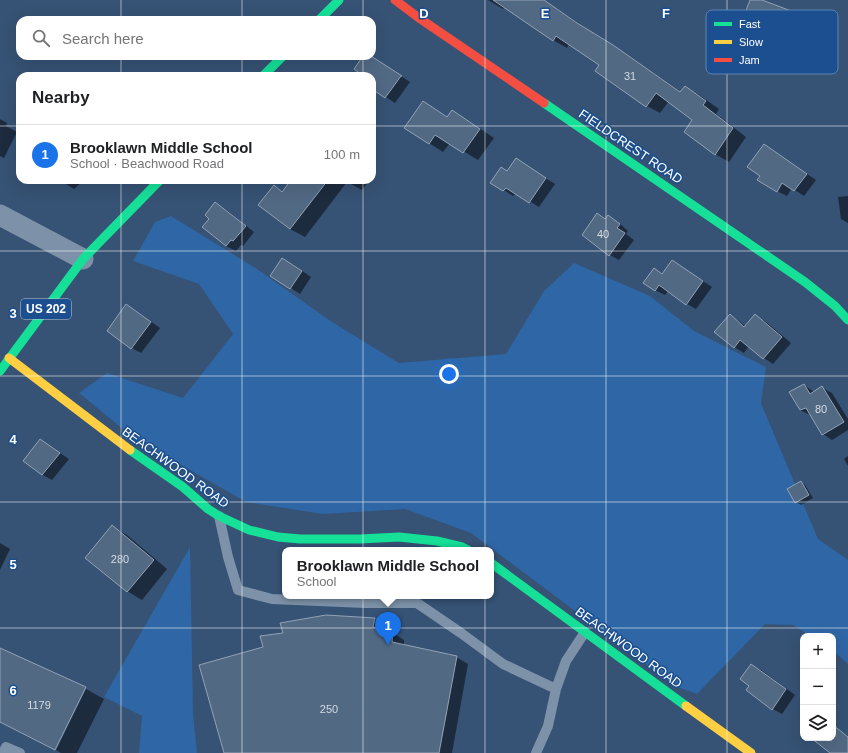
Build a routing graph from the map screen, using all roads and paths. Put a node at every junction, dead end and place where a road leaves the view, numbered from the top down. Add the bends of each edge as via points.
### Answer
1 (395, 0) edge
2 (335, 1) edge
3 (322, 16) edge
4 (279, 60) edge
5 (268, 72) edge
6 (156, 184) edge
7 (0, 215) edge
8 (83, 259) junction
9 (848, 320) edge
10 (9, 358) junction
11 (0, 371) edge
12 (219, 516) junction
13 (462, 547) edge
14 (494, 565) edge
15 (585, 632) junction
16 (556, 689) junction
17 (3, 753) edge
18 (20, 753) edge
19 (536, 753) edge
20 (751, 753) edge

1 - 9 street, FIELDCREST ROAD via 805,282
2 - 3 street
4 - 5 street
6 - 8 street, US 202
7 - 8 street
8 - 10 street, US 202
10 - 11 street, US 202
10 - 12 street, BEACHWOOD ROAD
12 - 13 street, BEACHWOOD ROAD via 249,530 278,537 399,537 437,541
12 - 16 lane via 238,590 272,599 417,602 503,664
14 - 15 street, BEACHWOOD ROAD
15 - 16 lane via 566,662
15 - 20 street, BEACHWOOD ROAD
16 - 19 lane via 548,726
17 - 18 lane via 6,747

